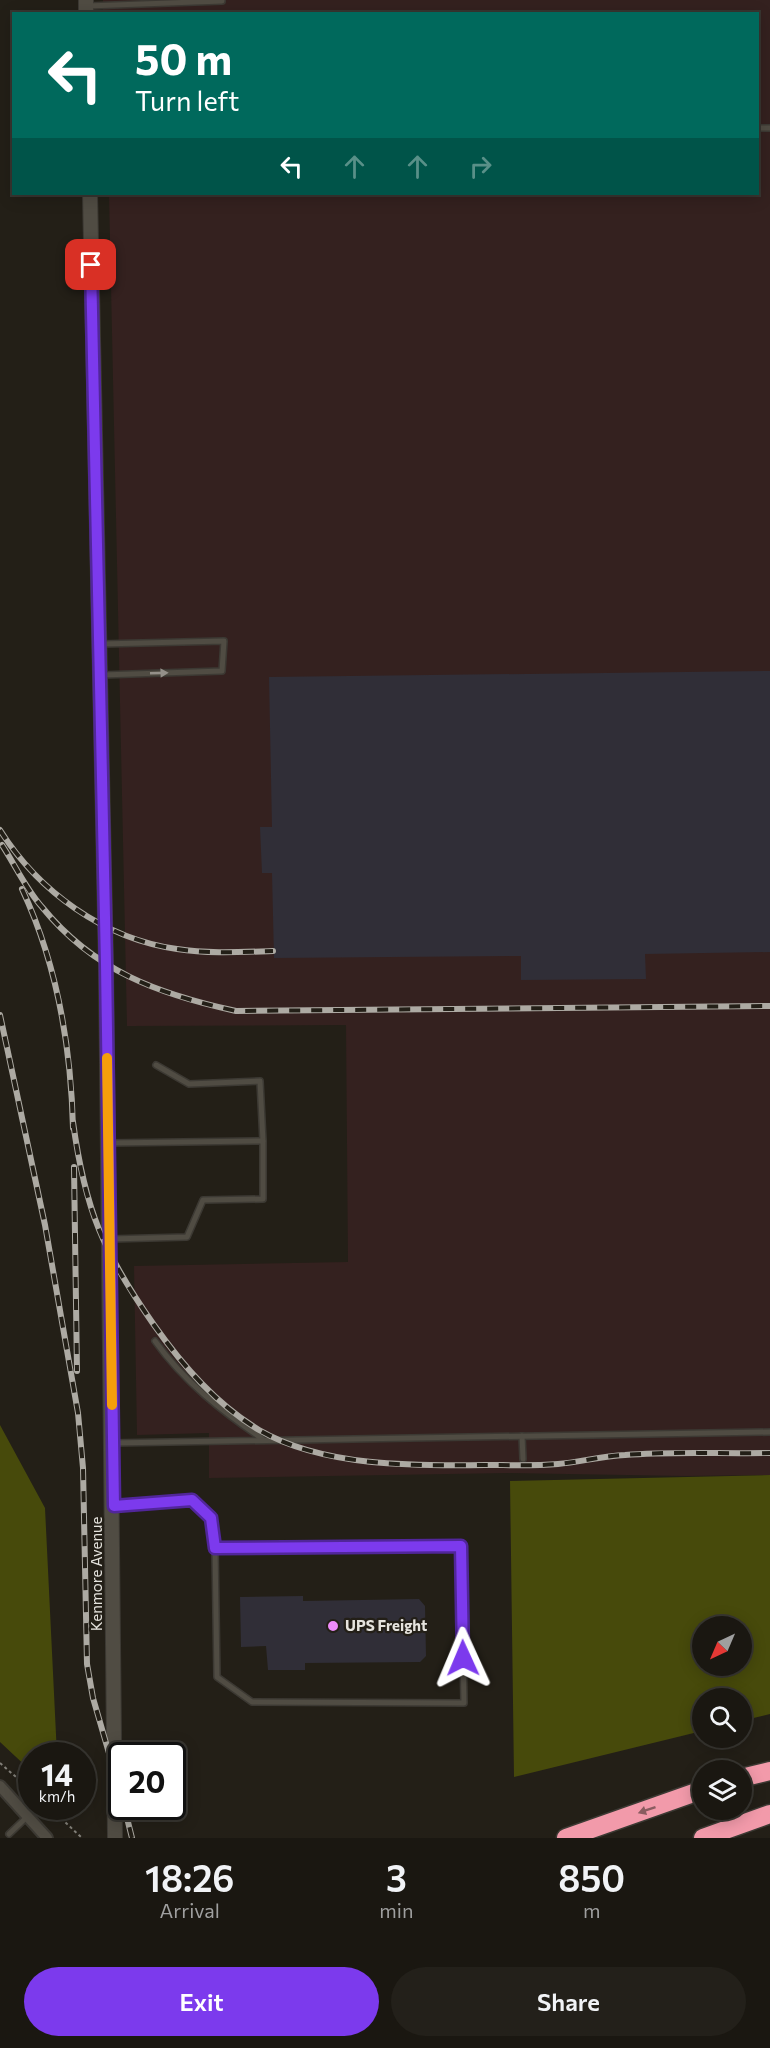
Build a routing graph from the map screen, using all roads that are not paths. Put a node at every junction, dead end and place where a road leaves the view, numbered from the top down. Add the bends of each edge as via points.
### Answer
1 (222, 1) edge
2 (86, 6) edge
3 (90, 195) edge
4 (99, 644) junction
5 (100, 675) junction
6 (156, 1065) dead end
7 (263, 1141) junction
8 (109, 1143) junction
9 (110, 1239) junction
10 (155, 1341) dead end
11 (770, 1432) edge
12 (522, 1436) junction
13 (266, 1441) junction
14 (112, 1443) junction
15 (523, 1459) dead end
16 (114, 1506) junction
17 (215, 1548) junction
18 (770, 1771) edge
19 (752, 1775) edge
20 (0, 1786) edge
21 (692, 1794) edge
22 (18, 1805) edge
23 (770, 1814) edge
24 (24, 1820) edge
25 (31, 1820) edge
26 (9, 1834) dead end
27 (47, 1838) edge
28 (116, 1838) edge
29 (566, 1838) edge
30 (703, 1838) edge

1 - 2 lane
3 - 4 street, Kenmore Avenue
4 - 5 street, Kenmore Avenue
5 -> 4 lane via 222,671 224,641
5 - 8 street, Kenmore Avenue
6 - 7 lane via 189,1084 260,1081
7 - 8 lane
7 - 9 lane via 263,1199 203,1200 188,1237
8 - 9 street, Kenmore Avenue
9 - 14 street, Kenmore Avenue
10 - 13 lane via 186,1379
11 - 12 lane
12 - 13 lane
12 - 15 lane
13 - 14 lane
14 - 16 street, Kenmore Avenue
16 - 17 lane via 192,1500 211,1518
16 - 28 street, Kenmore Avenue
17 - 17 lane via 217,1677 252,1702 464,1702 461,1546
18 - 19 highway
20 - 22 street
21 -> 29 highway
23 - 30 highway
24 - 26 lane
25 - 27 street

